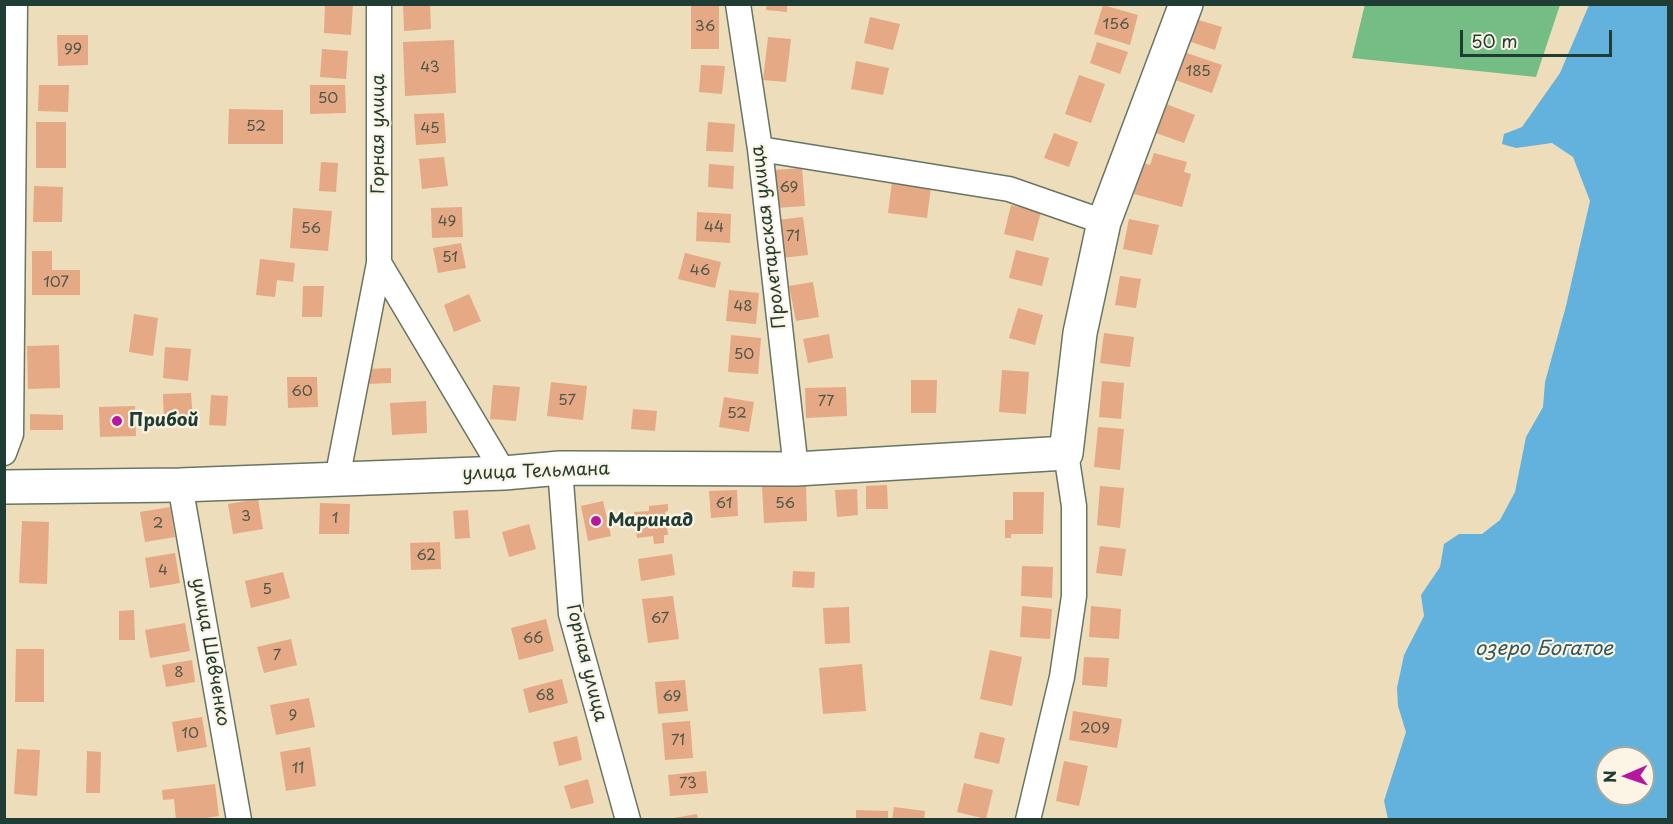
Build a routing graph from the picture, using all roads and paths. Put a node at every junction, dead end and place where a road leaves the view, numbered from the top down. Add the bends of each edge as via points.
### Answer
1 (15, 4) edge
2 (379, 4) edge
3 (738, 4) edge
4 (1186, 4) edge
5 (760, 149) junction
6 (1104, 222) junction
7 (379, 263) junction
8 (4, 453) edge
9 (1066, 453) junction
10 (560, 468) junction
11 (796, 469) junction
12 (504, 473) junction
13 (337, 479) junction
14 (180, 485) junction
15 (4, 487) edge
16 (239, 819) edge
17 (628, 819) edge
18 (1028, 819) edge

1 - 8 street via 10,434
2 - 7 street, Горная улица
3 - 5 street, Пролетарская улица
4 - 6 street
5 - 6 street via 1009,189
5 - 11 street, Пролетарская улица
6 - 9 street via 1080,333
7 - 12 street
7 - 13 street, Горная улица
9 - 11 street, улица Тельмана
9 - 18 street via 1074,506 1074,596 1062,677
10 - 11 street, улица Тельмана
10 - 12 street, улица Тельмана
10 - 17 street, Горная улица via 571,614
12 - 13 street, улица Тельмана
13 - 14 street, улица Тельмана
14 - 15 street, улица Тельмана
14 - 16 street, улица Шевченко

